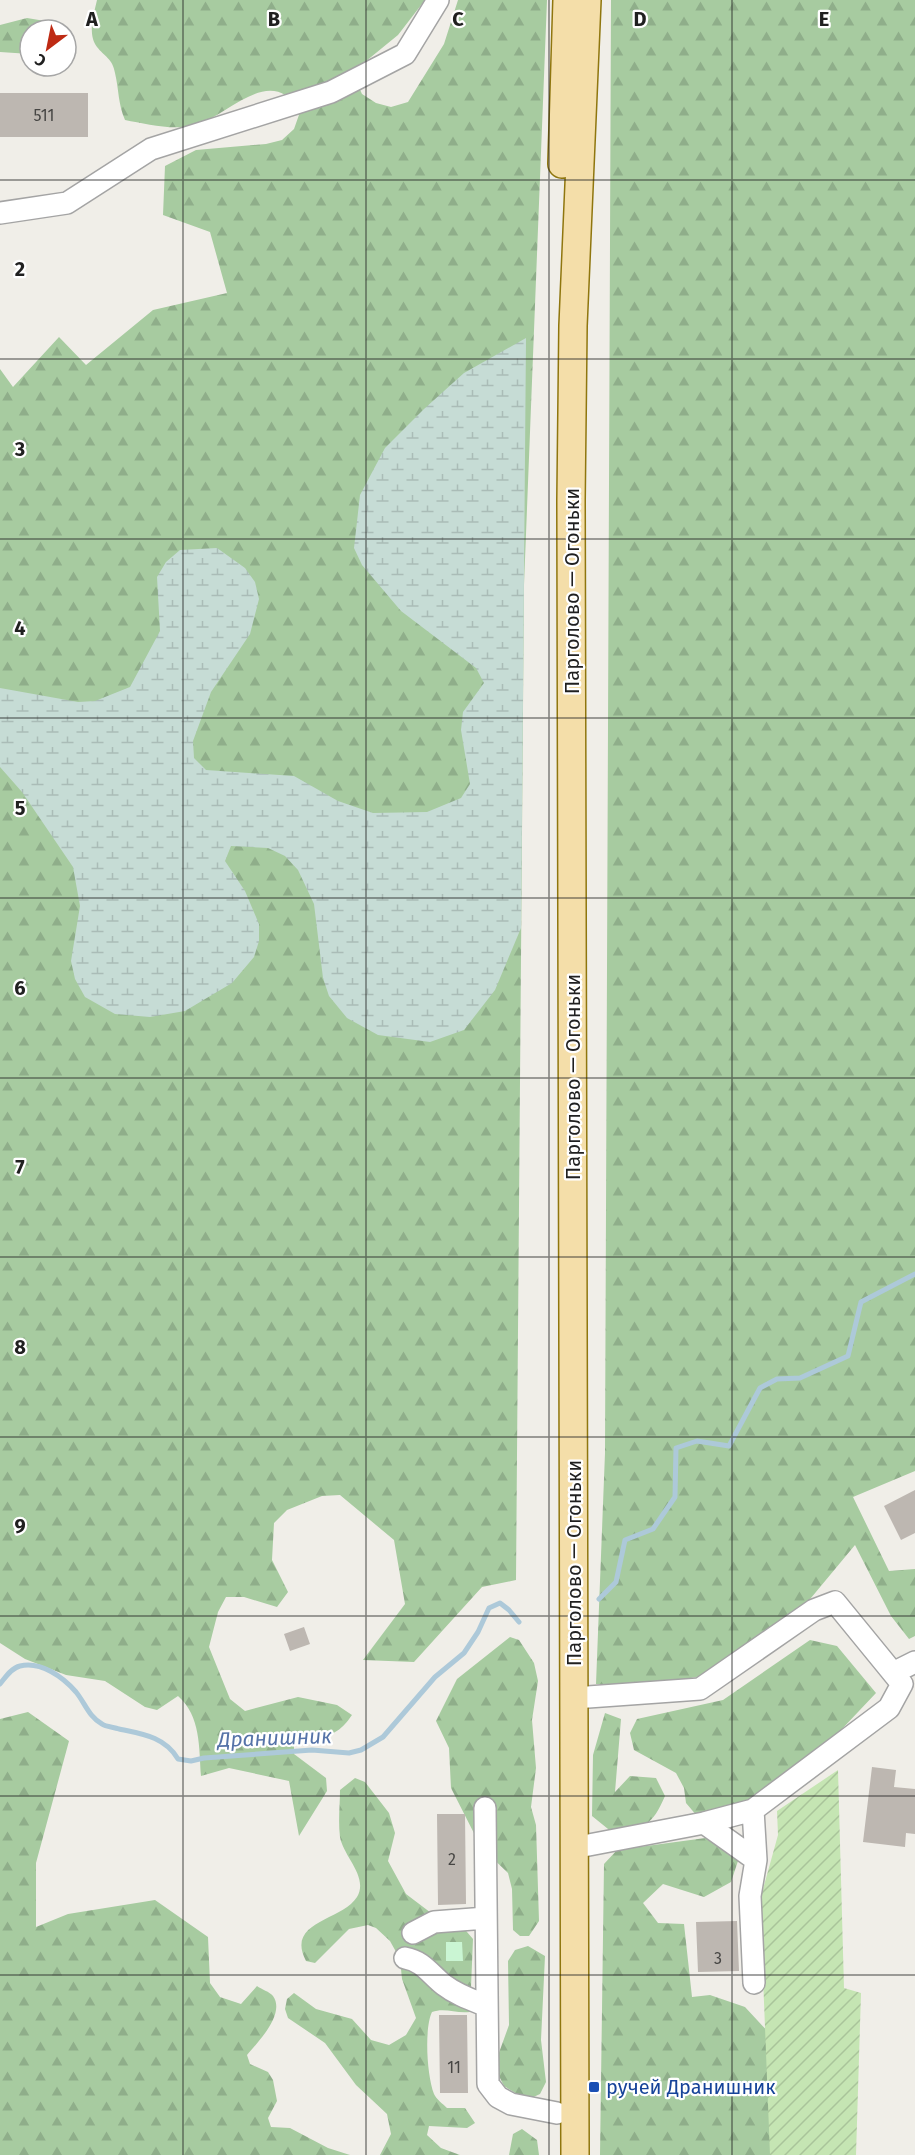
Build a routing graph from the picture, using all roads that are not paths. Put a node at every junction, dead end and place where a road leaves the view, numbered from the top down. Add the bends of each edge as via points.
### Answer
1 (438, 0) edge
2 (567, 0) edge
3 (587, 0) edge
4 (0, 213) edge
5 (915, 1662) edge
6 (893, 1673) junction
7 (574, 1698) junction
8 (485, 1808) dead end
9 (753, 1810) junction
10 (704, 1823) junction
11 (573, 1848) junction
12 (756, 1860) junction
13 (486, 1918) junction
14 (413, 1933) dead end
15 (405, 1958) dead end
16 (754, 1983) dead end
17 (488, 2006) junction
18 (557, 2114) junction
19 (557, 2155) edge
20 (575, 2155) edge

1 - 4 lane via 405,54 331,92 151,149 67,203
2 - 18 main road, Парголово — Огоньки via 555,498
3 - 7 main road, Парголово — Огоньки via 573,326 571,500
5 - 6 lane
6 - 7 lane via 835,1602 814,1610 700,1689
6 - 9 lane via 902,1684 889,1707
7 - 11 main road, Парголово — Огоньки
8 - 13 lane
9 - 10 lane
9 - 12 lane
10 - 11 lane
10 - 12 lane
11 - 20 main road, Парголово — Огоньки
12 - 16 lane via 750,1896
13 - 14 lane via 434,1922
13 - 17 lane
15 - 17 lane via 424,1965 460,1996
17 - 18 lane via 488,2084 498,2097 511,2104
18 - 19 main road, Парголово — Огоньки

